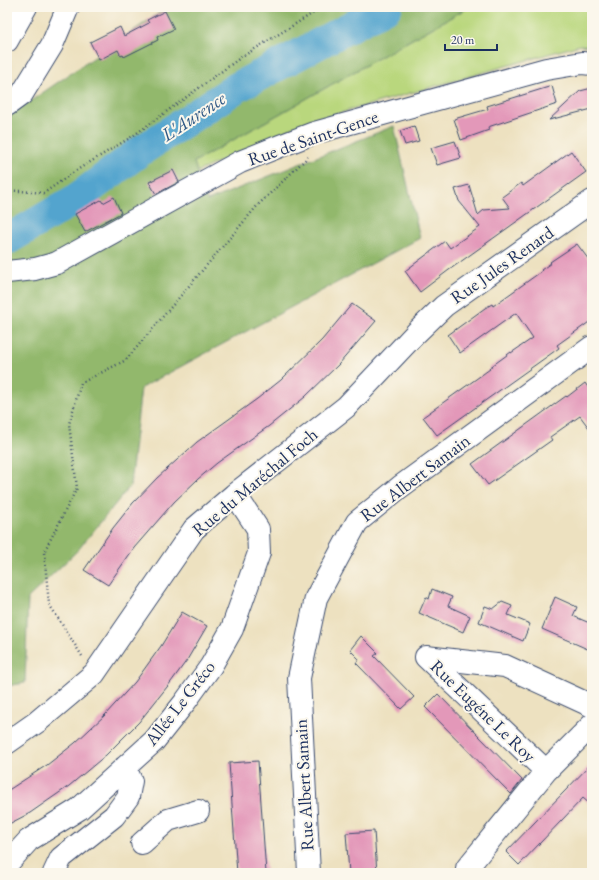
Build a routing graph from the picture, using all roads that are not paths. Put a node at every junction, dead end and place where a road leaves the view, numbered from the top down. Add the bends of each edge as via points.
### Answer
1 (26, 7) edge
2 (68, 7) edge
3 (7, 41) edge
4 (592, 64) edge
5 (7, 105) edge
6 (592, 201) edge
7 (7, 272) edge
8 (416, 333) joint
9 (592, 347) edge
10 (235, 494) junction
11 (592, 706) edge
12 (592, 725) edge
13 (7, 743) edge
14 (125, 767) junction
15 (546, 771) junction
16 (198, 811) dead end
17 (142, 843) dead end
18 (7, 864) edge
19 (468, 868) dead end
20 (54, 873) edge
21 (309, 873) edge

1 - 3 street
2 - 5 street via 52,45 22,94
4 - 7 street, Rue de Saint-Gence via 582,63 546,69 314,133 240,162 57,263 35,269
6 - 8 street, Rue Jules Renard via 444,306
8 - 10 street, Rue du Maréchal Foch via 346,407
9 - 21 street, Rue Albert Samain via 356,522 316,598 299,678
10 - 13 street, Rue du Maréchal Foch via 194,529 94,674 37,722
10 - 14 street, Allée Le Gréco via 258,529 260,553 232,629 211,666 185,702 154,741
11 - 15 street, Rue Eugéne Le Roy via 505,666 426,657
12 - 15 street, Rue Eugéne Le Roy
14 - 18 street, Allée Le Gréco via 79,809 29,840
14 - 20 street via 131,781 128,797 114,816 62,858
15 - 19 street, Rue Eugéne Le Roy
16 - 17 street via 168,820

